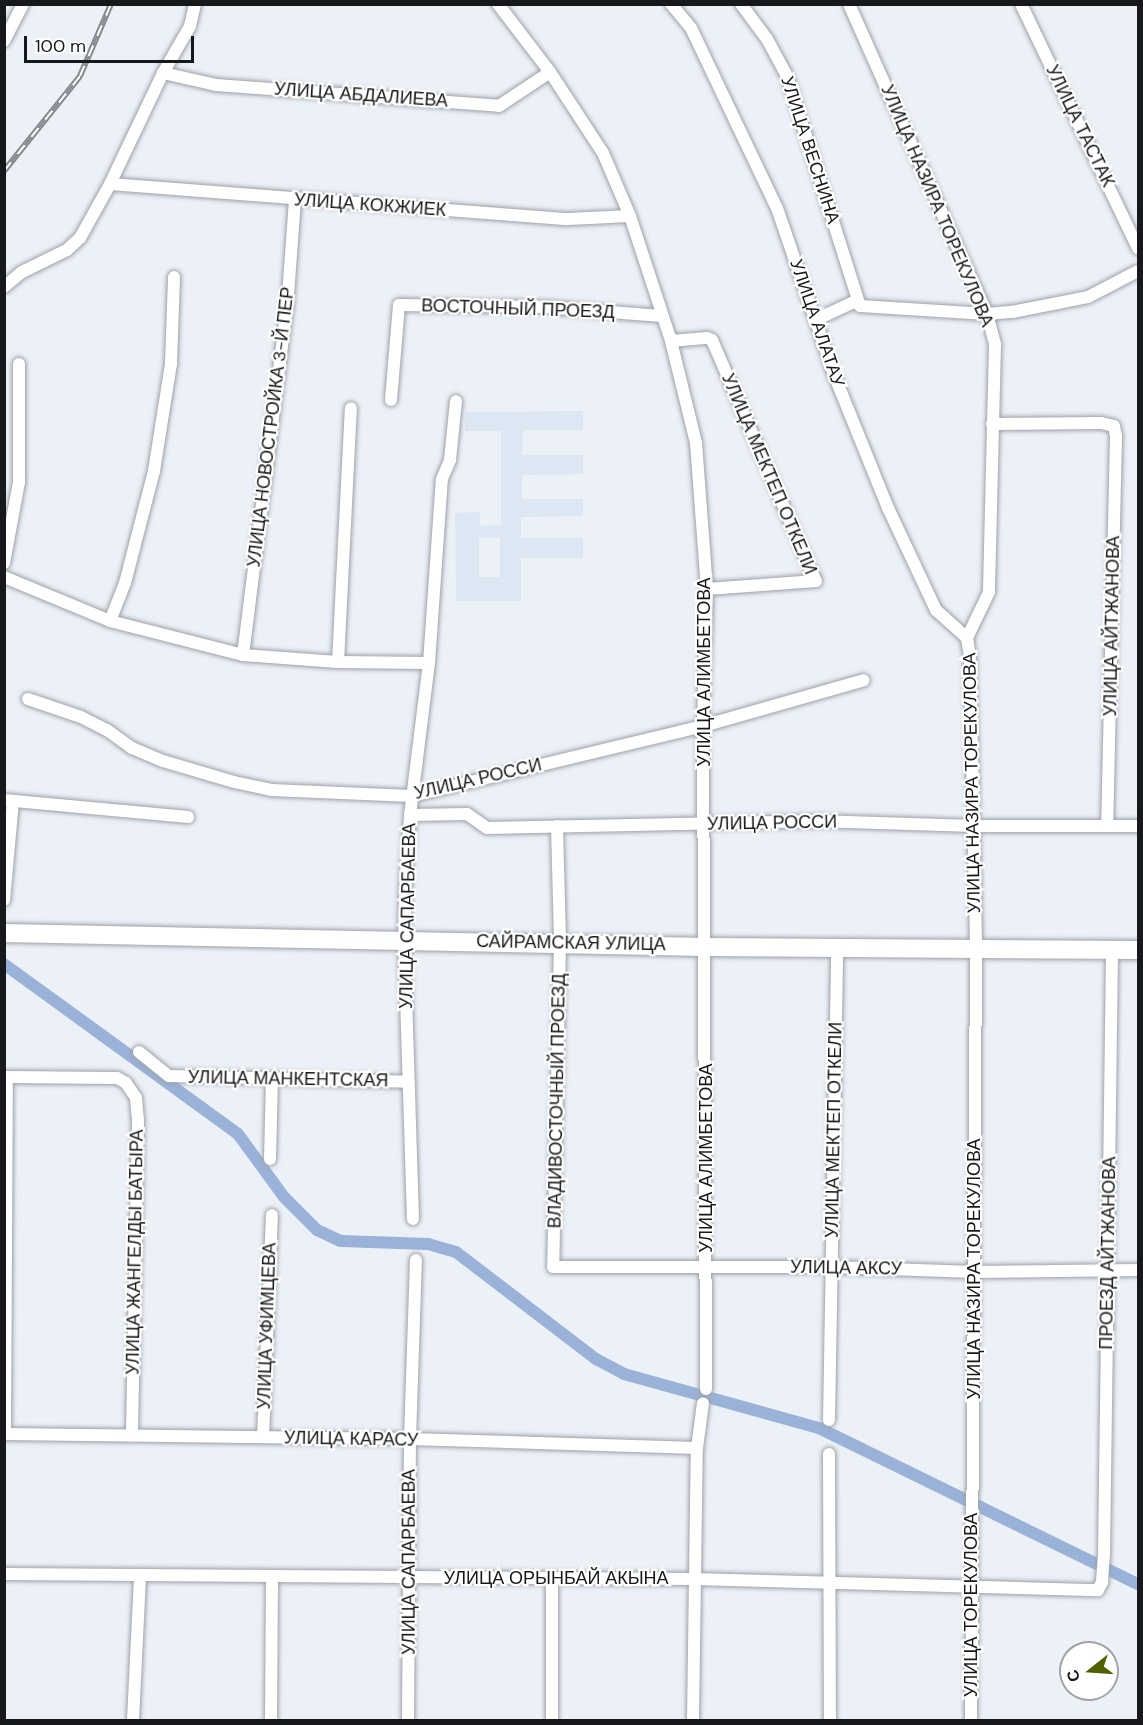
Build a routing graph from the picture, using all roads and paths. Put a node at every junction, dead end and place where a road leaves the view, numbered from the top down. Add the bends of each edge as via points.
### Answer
1 (23, 4) edge
2 (195, 4) edge
3 (498, 4) edge
4 (671, 4) edge
5 (741, 4) edge
6 (849, 4) edge
7 (1021, 4) edge
8 (4, 41) edge
9 (550, 72) junction
10 (163, 73) junction
11 (110, 184) junction
12 (295, 200) junction
13 (630, 216) junction
14 (1138, 248) edge
15 (1138, 271) edge
16 (174, 276) dead end
17 (4, 287) edge
18 (859, 303) junction
19 (987, 314) junction
20 (662, 316) junction
21 (815, 320) junction
22 (671, 341) junction
23 (19, 364) dead end
24 (391, 400) dead end
25 (456, 401) dead end
26 (351, 408) dead end
27 (992, 424) junction
28 (4, 564) edge
29 (4, 577) edge
30 (707, 589) junction
31 (110, 621) junction
32 (967, 638) junction
33 (243, 655) junction
34 (338, 662) junction
35 (429, 663) junction
36 (864, 680) dead end
37 (28, 699) dead end
38 (703, 726) junction
39 (412, 796) junction
40 (9, 800) edge
41 (410, 814) junction
42 (188, 817) dead end
43 (704, 824) junction
44 (1107, 825) junction
45 (557, 826) junction
46 (975, 826) junction
47 (1138, 826) edge
48 (4, 900) edge
49 (4, 933) edge
50 (404, 939) junction
51 (561, 942) junction
52 (706, 946) junction
53 (837, 948) junction
54 (1138, 950) edge
55 (976, 951) junction
56 (1112, 951) junction
57 (139, 1052) dead end
58 (6, 1077) edge
59 (272, 1078) junction
60 (409, 1082) junction
61 (270, 1159) dead end
62 (272, 1215) dead end
63 (413, 1219) dead end
64 (416, 1260) dead end
65 (553, 1267) joint
66 (706, 1267) junction
67 (832, 1267) junction
68 (1108, 1270) junction
69 (1138, 1270) edge
70 (974, 1272) junction
71 (706, 1389) dead end
72 (703, 1403) dead end
73 (829, 1420) dead end
74 (5, 1434) edge
75 (132, 1436) junction
76 (263, 1437) junction
77 (410, 1439) junction
78 (697, 1448) junction
79 (829, 1454) dead end
80 (973, 1490) joint
81 (4, 1574) edge
82 (140, 1575) junction
83 (273, 1576) junction
84 (411, 1577) junction
85 (552, 1578) junction
86 (694, 1579) junction
87 (1102, 1581) joint
88 (829, 1583) junction
89 (970, 1588) junction
90 (133, 1720) edge
91 (271, 1720) edge
92 (408, 1720) edge
93 (552, 1720) edge
94 (693, 1720) edge
95 (830, 1720) edge
96 (971, 1720) edge

1 - 8 street
2 - 10 street via 190,26
3 - 9 street, УЛИЦА АЛИМБЕТОВА
4 - 21 street, УЛИЦА АЛАТАУ via 691,28 777,208
5 - 18 street, УЛИЦА ВЕСНИНА via 767,39 787,76
6 - 19 street, УЛИЦА НАЗИРА ТОРЕКУЛОВА
7 - 14 street, УЛИЦА ТАСТАК
9 - 10 street, УЛИЦА АБДАЛИЕВА via 500,106 216,85
9 - 13 street, УЛИЦА АЛИМБЕТОВА via 603,153
10 - 11 street
11 - 12 street, УЛИЦА КОКЖИЕК
11 - 17 street via 80,238 67,250 22,272
12 - 13 street, УЛИЦА КОКЖИЕК via 568,219
12 - 33 street, УЛИЦА НОВОСТРОЙКА 3-Й ПЕР via 287,309
13 - 20 street, УЛИЦА АЛИМБЕТОВА
15 - 19 street via 1088,297
16 - 31 street via 171,364 154,471 125,583
18 - 19 street
18 - 21 street
19 - 27 street, УЛИЦА НАЗИРА ТОРЕКУЛОВА via 995,344
20 - 22 street, УЛИЦА АЛИМБЕТОВА
20 - 24 street, ВОСТОЧНЫЙ ПРОЕЗД via 545,307 399,305
21 - 32 street, УЛИЦА АЛАТАУ via 888,508 936,610
22 - 30 street, УЛИЦА АЛИМБЕТОВА via 696,443
22 - 30 street, УЛИЦА МЕКТЕП ОТКЕЛИ via 712,340 816,580
23 - 28 street via 19,482
25 - 35 street, УЛИЦА САПАРБАЕВА via 450,460 442,479
26 - 34 street
27 - 32 street, УЛИЦА НАЗИРА ТОРЕКУЛОВА via 989,592
27 - 44 street, УЛИЦА АЙТЖАНОВА via 1114,426
29 - 31 street
30 - 38 street, УЛИЦА АЛИМБЕТОВА
31 - 33 street
32 - 46 street, УЛИЦА НАЗИРА ТОРЕКУЛОВА
33 - 34 street
34 - 35 street
35 - 39 street, УЛИЦА САПАРБАЕВА
36 - 38 street, УЛИЦА РОССИ
37 - 39 street, УЛИЦА РОССИ via 81,717 132,748 163,761 234,782 270,790
38 - 39 street, УЛИЦА РОССИ
38 - 43 street, УЛИЦА АЛИМБЕТОВА
39 - 41 street, УЛИЦА САПАРБАЕВА
40 - 42 street
40 - 48 street
41 - 45 street, УЛИЦА РОССИ via 467,814 487,828
41 - 50 street, УЛИЦА САПАРБАЕВА
43 - 45 street, УЛИЦА РОССИ
43 - 46 street, УЛИЦА РОССИ via 815,821
43 - 52 street, УЛИЦА АЛИМБЕТОВА
44 - 46 street, УЛИЦА РОССИ
44 - 47 street, УЛИЦА РОССИ
45 - 51 street, ВЛАДИВОСТОЧНЫЙ ПРОЕЗД
46 - 55 street, УЛИЦА НАЗИРА ТОРЕКУЛОВА
49 - 50 main road, САЙРАМСКАЯ УЛИЦА
50 - 51 main road, САЙРАМСКАЯ УЛИЦА
50 - 60 street, УЛИЦА САПАРБАЕВА
51 - 52 main road, САЙРАМСКАЯ УЛИЦА
51 - 65 street, ВЛАДИВОСТОЧНЫЙ ПРОЕЗД
52 - 53 main road, САЙРАМСКАЯ УЛИЦА
52 - 66 street, УЛИЦА АЛИМБЕТОВА
53 - 55 main road, САЙРАМСКАЯ УЛИЦА
53 - 67 street, УЛИЦА МЕКТЕП ОТКЕЛИ
54 - 56 main road, САЙРАМСКАЯ УЛИЦА
55 - 56 main road, САЙРАМСКАЯ УЛИЦА
55 - 70 street, УЛИЦА НАЗИРА ТОРЕКУЛОВА
56 - 68 street, ПРОЕЗД АЙТЖАНОВА
57 - 59 street, УЛИЦА МАНКЕНТСКАЯ via 169,1076
58 - 74 street
58 - 75 street, УЛИЦА ЖАНГЕЛДЫ БАТЫРА via 117,1078 131,1088 136,1098
59 - 60 street, УЛИЦА МАНКЕНТСКАЯ
59 - 61 street
60 - 63 street, УЛИЦА САПАРБАЕВА
62 - 76 street, УЛИЦА УФИМЦЕВА
64 - 77 street, УЛИЦА САПАРБАЕВА
65 - 66 street, УЛИЦА АКСУ
66 - 67 street, УЛИЦА АКСУ
66 - 71 street, УЛИЦА АЛИМБЕТОВА
67 - 70 street, УЛИЦА АКСУ
67 - 73 street, УЛИЦА МЕКТЕП ОТКЕЛИ
68 - 69 street, УЛИЦА АКСУ
68 - 70 street, УЛИЦА АКСУ
68 - 87 street, ПРОЕЗД АЙТЖАНОВА
70 - 80 street, УЛИЦА НАЗИРА ТОРЕКУЛОВА
72 - 78 street
74 - 75 street, УЛИЦА КАРАСУ
75 - 76 street, УЛИЦА КАРАСУ
76 - 77 street, УЛИЦА КАРАСУ
77 - 78 street, УЛИЦА КАРАСУ
77 - 84 street, УЛИЦА САПАРБАЕВА
78 - 86 street
79 - 88 street
80 - 89 street, УЛИЦА ТОРЕКУЛОВА
81 - 82 street, УЛИЦА ОРЫНБАЙ АКЫНА
82 - 83 street, УЛИЦА ОРЫНБАЙ АКЫНА
82 - 90 street
83 - 84 street, УЛИЦА ОРЫНБАЙ АКЫНА
83 - 91 street
84 - 85 street, УЛИЦА ОРЫНБАЙ АКЫНА
84 - 92 street, УЛИЦА САПАРБАЕВА
85 - 86 street, УЛИЦА ОРЫНБАЙ АКЫНА
85 - 93 street
86 - 88 street, УЛИЦА ОРЫНБАЙ АКЫНА
86 - 94 street
87 - 89 street, УЛИЦА ОРЫНБАЙ АКЫНА via 1096,1591
88 - 89 street, УЛИЦА ОРЫНБАЙ АКЫНА
88 - 95 street
89 - 96 street, УЛИЦА ТОРЕКУЛОВА

